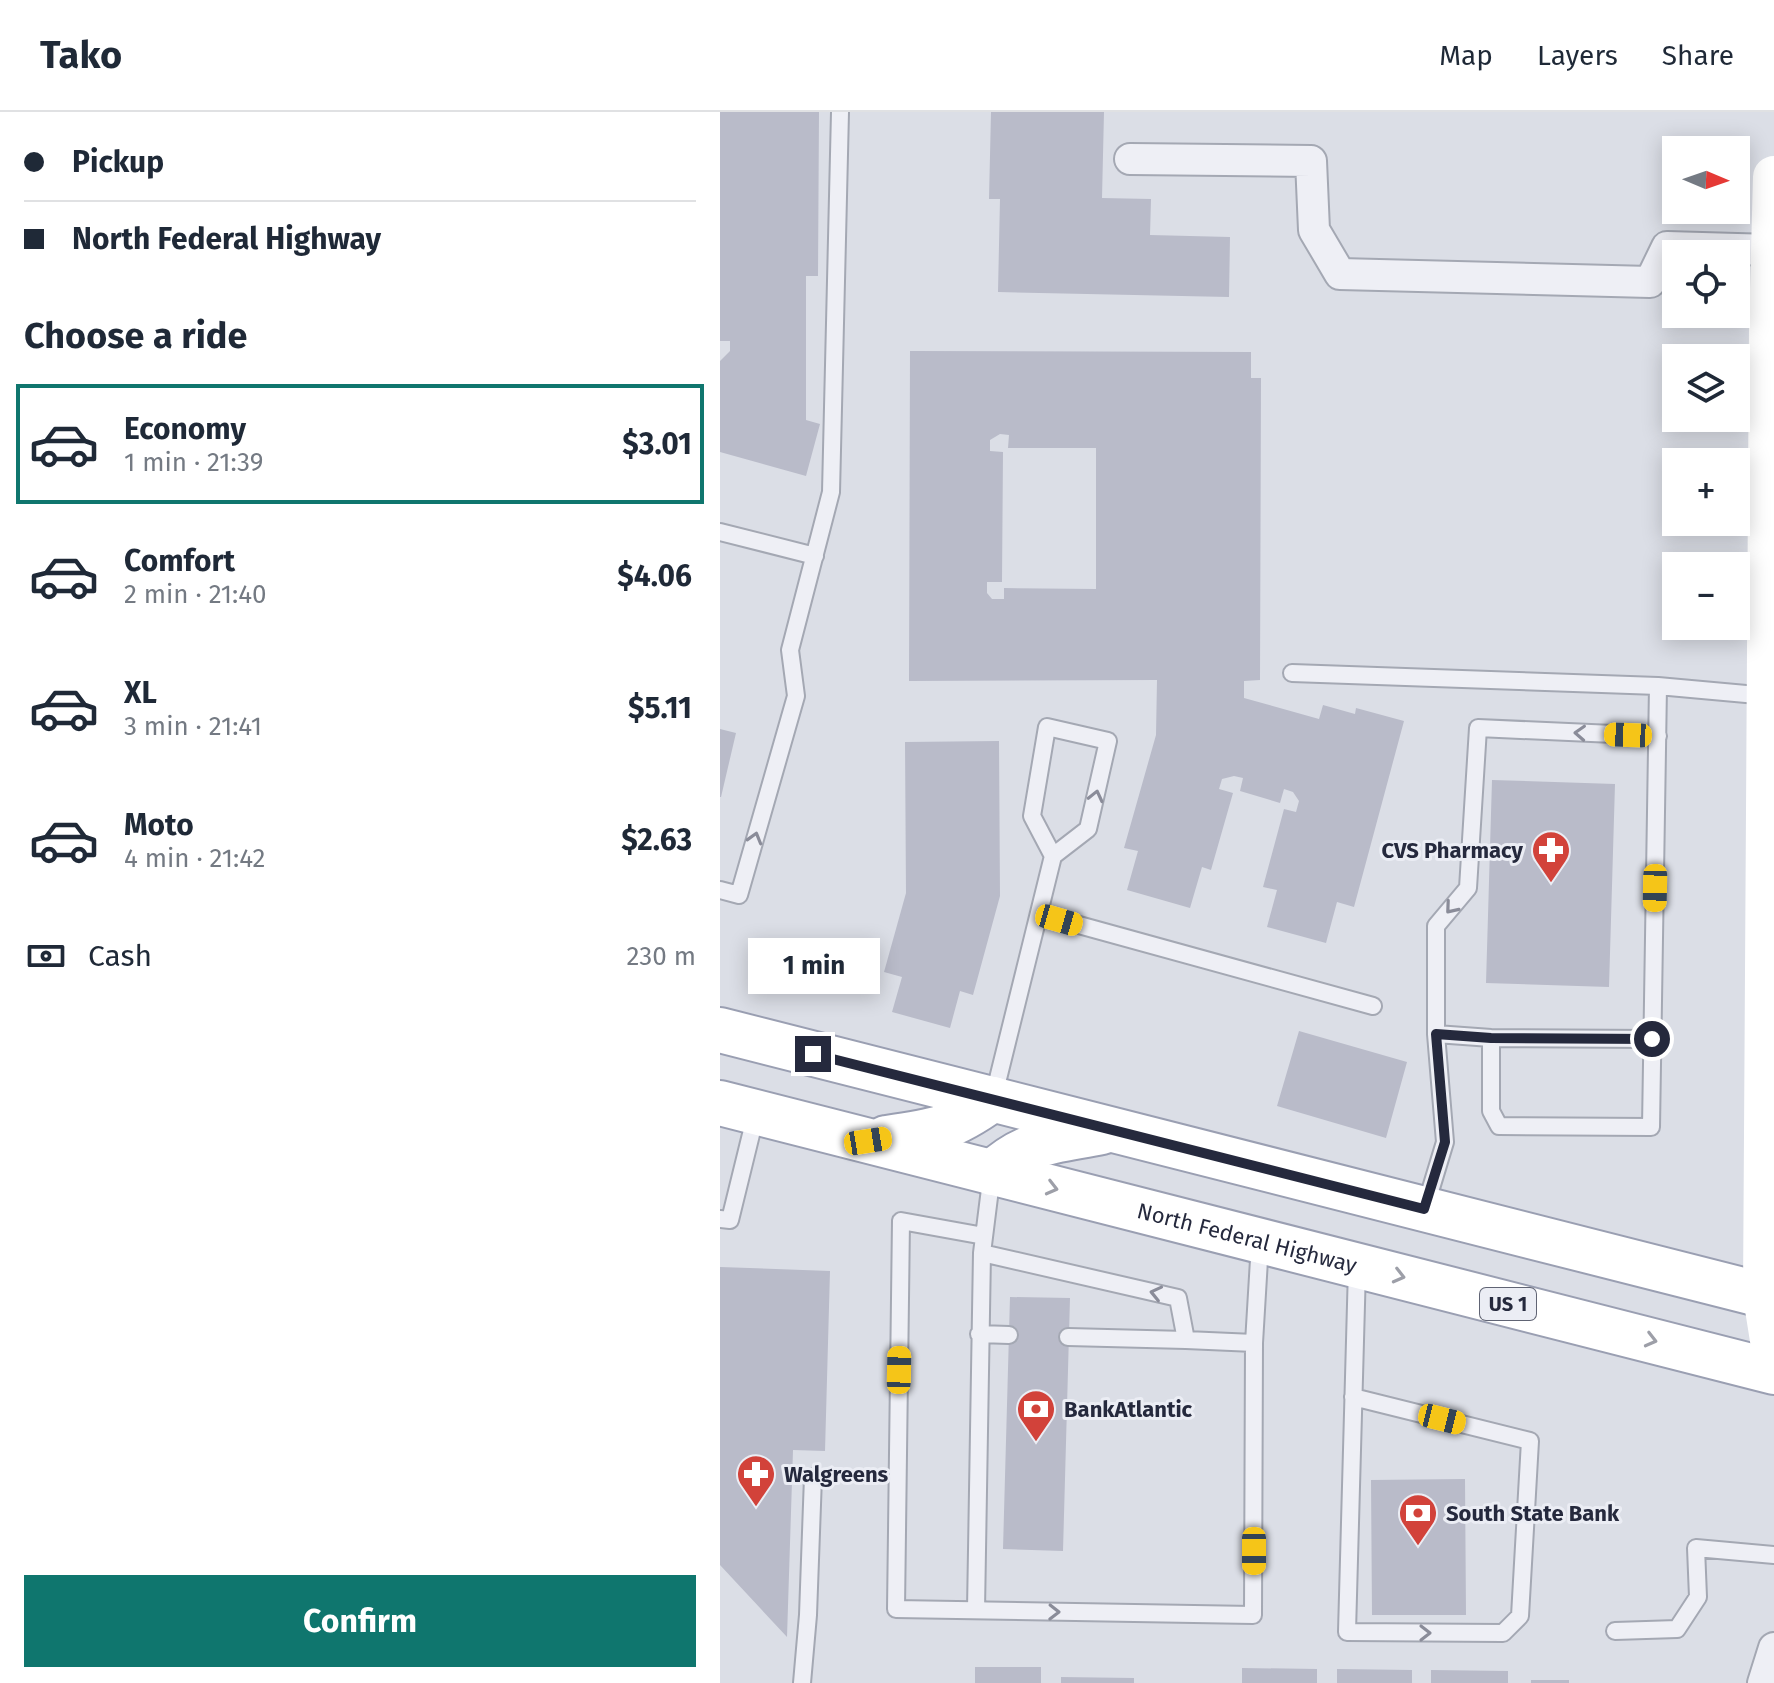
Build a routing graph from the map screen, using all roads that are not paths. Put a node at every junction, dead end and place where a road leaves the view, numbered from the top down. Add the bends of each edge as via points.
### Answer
1 (840, 112) edge
2 (1130, 159) dead end
3 (1774, 177) edge
4 (1773, 257) edge
5 (720, 532) edge
6 (815, 556) junction
7 (1292, 673) dead end
8 (1658, 686) junction
9 (1772, 696) edge
10 (1658, 736) junction
11 (1053, 856) junction
12 (720, 890) edge
13 (1039, 914) junction
14 (1373, 1006) dead end
15 (720, 1030) edge
16 (1436, 1034) junction
17 (1491, 1038) junction
18 (1652, 1039) junction
19 (993, 1099) junction
20 (738, 1108) edge
21 (1112, 1130) junction
22 (868, 1141) junction
23 (992, 1173) junction
24 (1424, 1209) junction
25 (720, 1219) edge
26 (1260, 1241) junction
27 (983, 1244) junction
28 (1357, 1266) junction
29 (1769, 1297) edge
30 (979, 1334) junction
31 (1009, 1335) dead end
32 (1068, 1337) dead end
33 (1186, 1340) junction
34 (1254, 1343) junction
35 (1774, 1359) edge
36 (1774, 1372) edge
37 (1353, 1397) junction
38 (813, 1477) dead end
39 (1774, 1555) edge
40 (976, 1610) junction
41 (1615, 1631) dead end
42 (1774, 1648) edge
43 (802, 1683) edge
44 (1763, 1683) edge

1 - 6 lane via 831,492
2 - 4 street via 1311,161 1314,230 1340,274 1650,282 1667,247
3 - 4 street
4 - 9 street
5 - 6 lane
12 -> 6 lane via 739,895 796,696 790,650
7 - 8 lane
8 - 9 lane
8 - 10 lane
9 - 29 street
10 -> 16 lane via 1478,728 1468,888 1436,926
10 - 18 lane
11 -> 11 lane via 1088,829 1108,741 1047,727 1032,816
11 - 13 lane
13 - 14 lane
13 - 19 lane
15 - 19 main road
16 - 17 lane
16 - 24 lane via 1445,1142
17 - 18 lane
17 - 18 lane via 1491,1111 1499,1126 1651,1127
19 - 21 main road
19 - 22 main road via 939,1130
20 - 22 main road, North Federal Highway / US 1
20 - 25 lane via 730,1220
21 - 23 main road via 1036,1145 1010,1156
21 - 24 main road
22 - 23 main road, North Federal Highway / US 1
23 -> 26 main road, North Federal Highway / US 1
23 - 27 lane
24 - 29 main road
26 - 28 main road, North Federal Highway / US 1
26 - 34 lane
27 - 30 lane
33 -> 27 lane via 1178,1298
27 - 40 lane via 901,1221 896,1609
28 -> 36 main road, North Federal Highway / US 1
28 - 37 lane
29 - 35 street
30 - 31 lane
30 - 40 lane
32 - 33 lane
33 - 34 lane
40 -> 34 lane via 1253,1615
37 -> 37 lane via 1347,1632 1503,1633 1520,1616 1530,1441
38 - 43 lane
39 - 41 lane via 1696,1548 1698,1597 1677,1629
42 - 44 street

